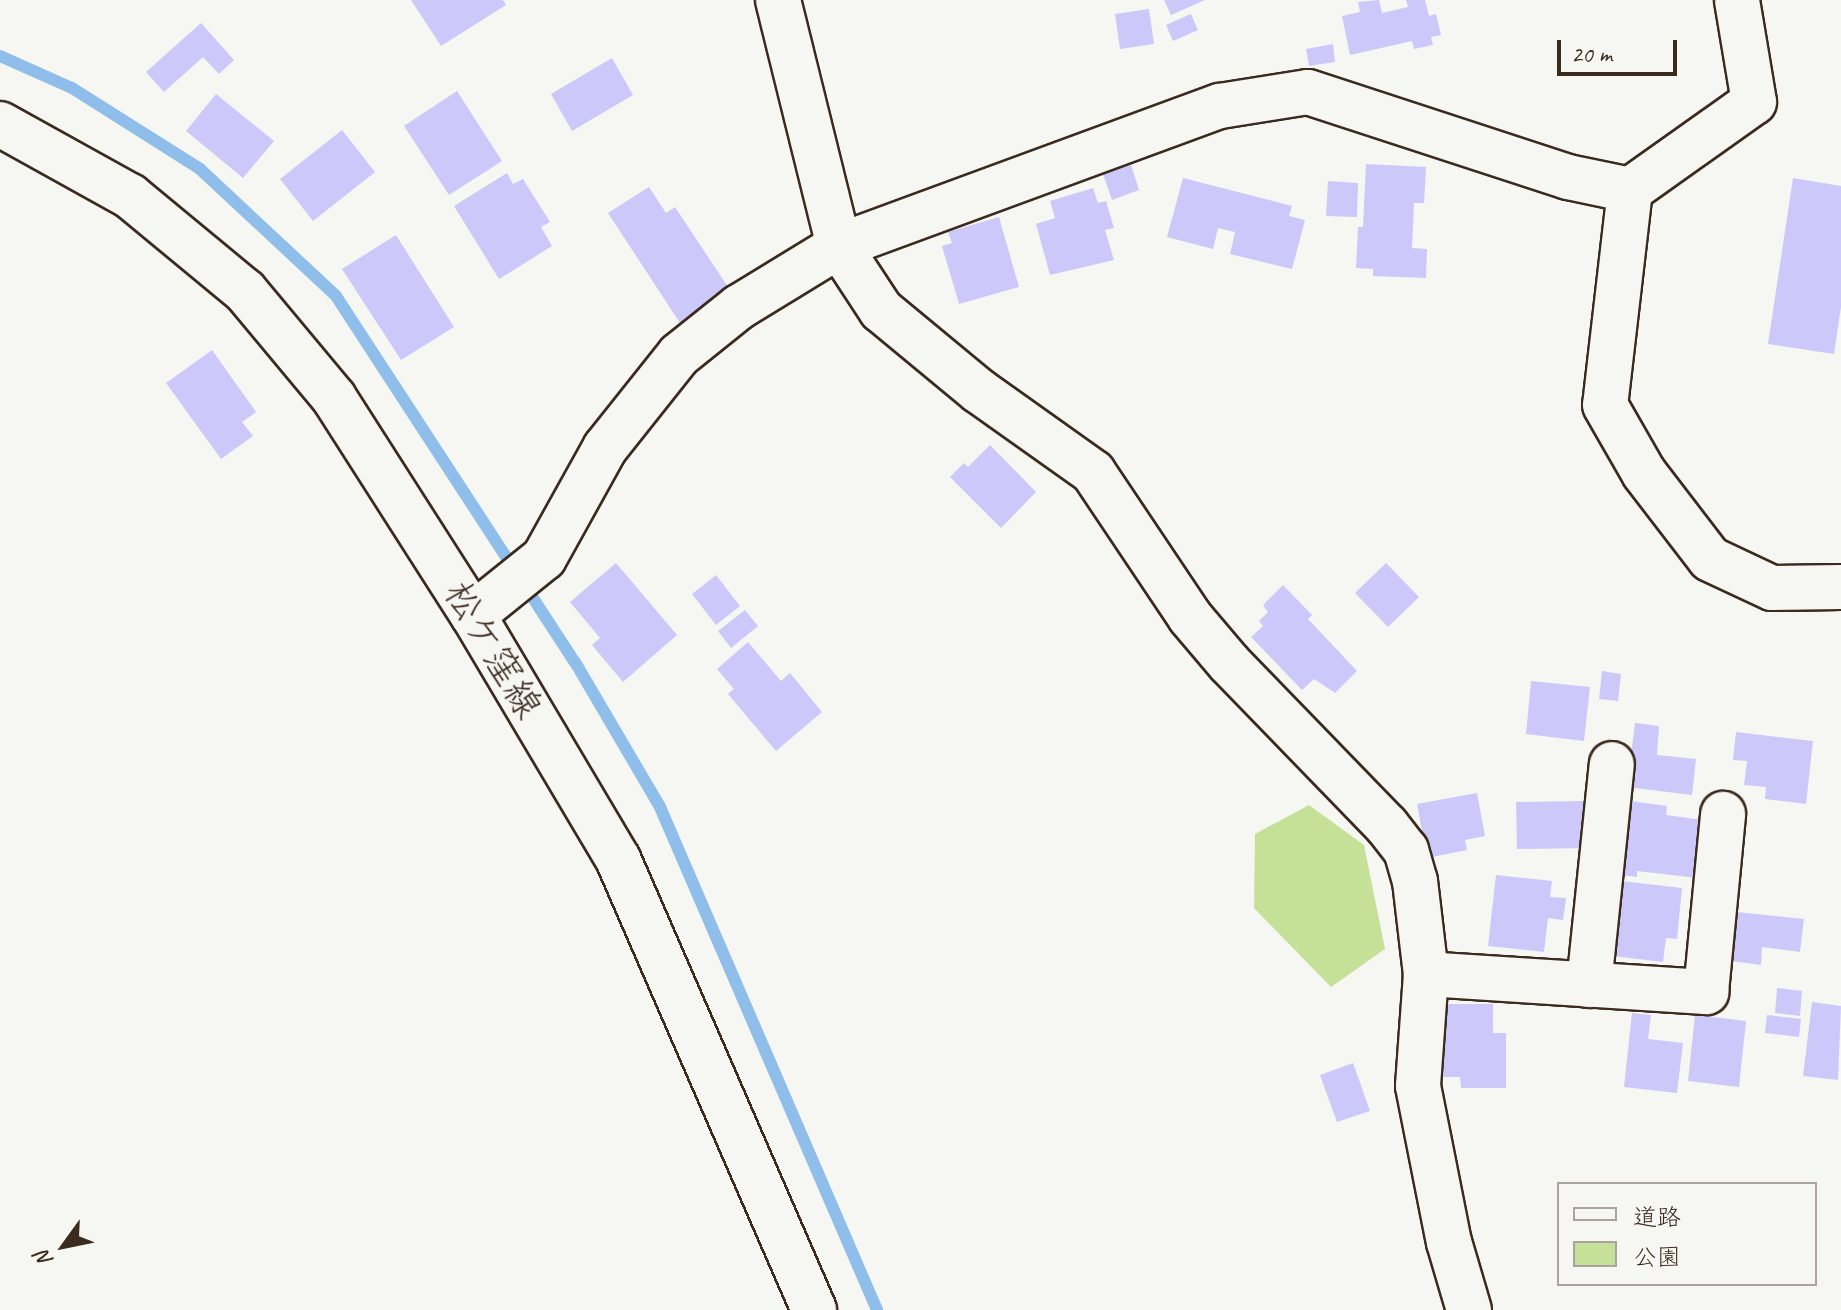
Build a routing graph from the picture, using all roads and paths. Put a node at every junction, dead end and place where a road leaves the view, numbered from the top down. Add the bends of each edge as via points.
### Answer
1 (778, 0) edge
2 (1737, 0) edge
3 (0, 124) edge
4 (1630, 190) junction
5 (839, 246) junction
6 (1841, 587) edge
7 (486, 605) junction
8 (1612, 764) dead end
9 (1723, 814) dead end
10 (1426, 974) junction
11 (1589, 985) junction
12 (814, 1310) edge
13 (1469, 1310) edge

1 - 5 street
2 - 4 street via 1754,102
3 - 7 street, 松ケ窪線 via 130,196 245,291 334,398
4 - 5 street via 1568,177 1308,92 1220,106
4 - 6 street via 1605,405 1644,473 1710,559 1772,588
5 - 7 street via 739,307 679,355 605,448 541,560
5 - 10 street via 881,310 979,391 1093,472 1200,629 1387,826 1406,850 1415,881
7 - 12 street, 松ケ窪線 via 618,859
8 - 11 street
9 - 11 street via 1706,992
10 - 11 street
10 - 13 street via 1418,1086 1449,1242

